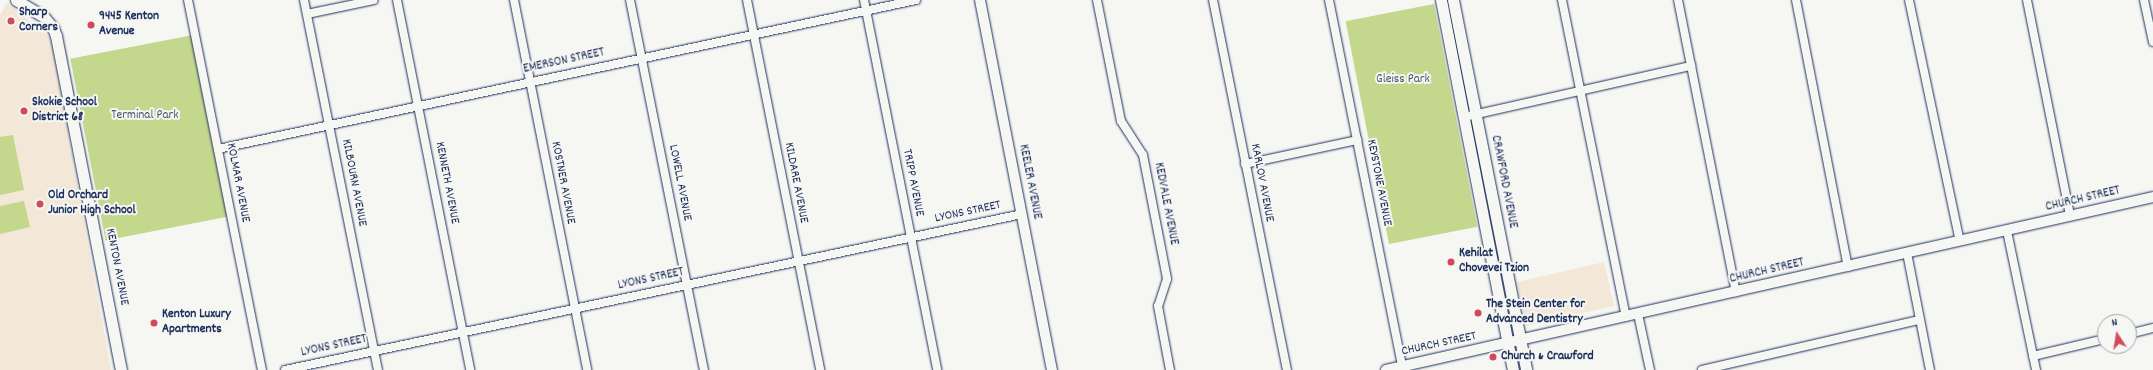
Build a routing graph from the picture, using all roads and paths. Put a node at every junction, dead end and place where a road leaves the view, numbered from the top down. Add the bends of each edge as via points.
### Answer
1 (16, 0) edge
2 (188, 0) edge
3 (304, 0) edge
4 (374, 0) edge
5 (397, 0) edge
6 (514, 0) edge
7 (630, 0) edge
8 (747, 0) edge
9 (864, 0) edge
10 (916, 0) edge
11 (980, 0) edge
12 (1097, 0) edge
13 (1213, 0) edge
14 (1329, 0) edge
15 (1441, 0) edge
16 (1453, 0) edge
17 (1562, 0) edge
18 (1678, 0) edge
19 (1796, 0) edge
20 (1908, 0) edge
21 (2027, 0) edge
22 (2144, 0) edge
23 (866, 11) junction
24 (307, 14) junction
25 (754, 35) junction
26 (2153, 42) edge
27 (642, 58) junction
28 (1691, 66) junction
29 (530, 82) junction
30 (1581, 91) junction
31 (418, 106) junction
32 (1476, 114) junction
33 (1464, 117) junction
34 (330, 125) junction
35 (1357, 140) junction
36 (218, 149) junction
37 (1245, 164) junction
38 (2153, 197) edge
39 (1022, 214) junction
40 (2070, 216) junction
41 (2007, 231) junction
42 (911, 238) junction
43 (1960, 241) junction
44 (1907, 253) junction
45 (799, 261) junction
46 (1848, 267) junction
47 (687, 285) junction
48 (1736, 292) junction
49 (575, 309) junction
50 (1638, 314) junction
51 (1626, 317) junction
52 (1920, 320) junction
53 (2153, 328) edge
54 (463, 332) junction
55 (2137, 332) edge
56 (1520, 341) junction
57 (2097, 341) edge
58 (1508, 344) junction
59 (374, 351) junction
60 (2033, 356) junction
61 (1403, 368) edge
62 (122, 370) edge
63 (262, 370) edge
64 (285, 370) edge
65 (378, 370) edge
66 (470, 370) edge
67 (587, 370) edge
68 (704, 370) edge
69 (820, 370) edge
70 (937, 370) edge
71 (1052, 370) edge
72 (1170, 370) edge
73 (1286, 370) edge
74 (1386, 370) edge
75 (1513, 370) edge
76 (1526, 370) edge
77 (1650, 370) edge
78 (1702, 370) edge
79 (1930, 370) edge
80 (2036, 370) edge

1 - 62 main road, KENTON AVENUE via 43,16 56,36
2 - 36 street, KOLMAR AVENUE
3 - 24 street, KILBOURN AVENUE
4 - 24 street
5 - 31 street, KENNETH AVENUE
6 - 29 street, KOSTNER AVENUE
7 - 27 street, LOWELL AVENUE
8 - 25 street, KILDARE AVENUE
9 - 23 street, TRIPP AVENUE
10 - 23 street, EMERSON STREET
11 - 39 street, KEELER AVENUE
12 - 72 street, KEDVALE AVENUE via 1121,122 1143,155 1167,279 1158,306
13 - 37 street, KARLOV AVENUE
14 - 35 street, KEYSTONE AVENUE
15 - 33 main road, CRAWFORD AVENUE
16 - 32 main road, CRAWFORD AVENUE
17 - 30 street
18 - 28 street
19 - 46 street
20 - 43 street
21 - 40 street
22 - 26 street
23 - 25 street, EMERSON STREET
23 - 42 street, TRIPP AVENUE
24 - 34 street, KILBOURN AVENUE
25 - 27 street, EMERSON STREET
25 - 45 street, KILDARE AVENUE
27 - 29 street, EMERSON STREET
27 - 47 street, LOWELL AVENUE
28 - 30 street
28 - 48 street
29 - 31 street, EMERSON STREET
29 - 49 street, KOSTNER AVENUE
30 - 32 street
30 - 51 street
31 - 34 street, EMERSON STREET
31 - 54 street, KENNETH AVENUE
32 - 33 street
32 - 56 main road, CRAWFORD AVENUE
33 - 58 main road, CRAWFORD AVENUE
34 - 36 street, EMERSON STREET
34 - 59 street, KILBOURN AVENUE
35 - 37 street
35 - 61 street, KEYSTONE AVENUE
36 - 63 street, KOLMAR AVENUE
37 - 73 street, KARLOV AVENUE
38 - 40 street, CHURCH STREET
39 - 42 street, LYONS STREET
39 - 71 street, KEELER AVENUE
40 - 41 street, CHURCH STREET
41 - 43 street, CHURCH STREET
41 - 60 street
42 - 45 street, LYONS STREET
42 - 70 street, TRIPP AVENUE
43 - 44 street, CHURCH STREET
44 - 46 street, CHURCH STREET
44 - 52 street
45 - 47 street, LYONS STREET
45 - 69 street, KILDARE AVENUE
46 - 48 street, CHURCH STREET
47 - 49 street, LYONS STREET
47 - 68 street, LOWELL AVENUE
48 - 50 street, CHURCH STREET
49 - 54 street, LYONS STREET
49 - 67 street, KOSTNER AVENUE
50 - 51 street, CHURCH STREET
50 - 77 street
51 - 56 street, CHURCH STREET
52 - 78 street
52 - 79 street
53 - 55 street
54 - 59 street, LYONS STREET
54 - 66 street, KENNETH AVENUE
56 - 58 street, CHURCH STREET
56 - 76 main road, CRAWFORD AVENUE
57 - 60 street
58 - 61 street, CHURCH STREET
58 - 75 main road, CRAWFORD AVENUE
59 - 64 street, LYONS STREET
59 - 65 street, KILBOURN AVENUE
60 - 80 street
61 - 74 street, CHURCH STREET

